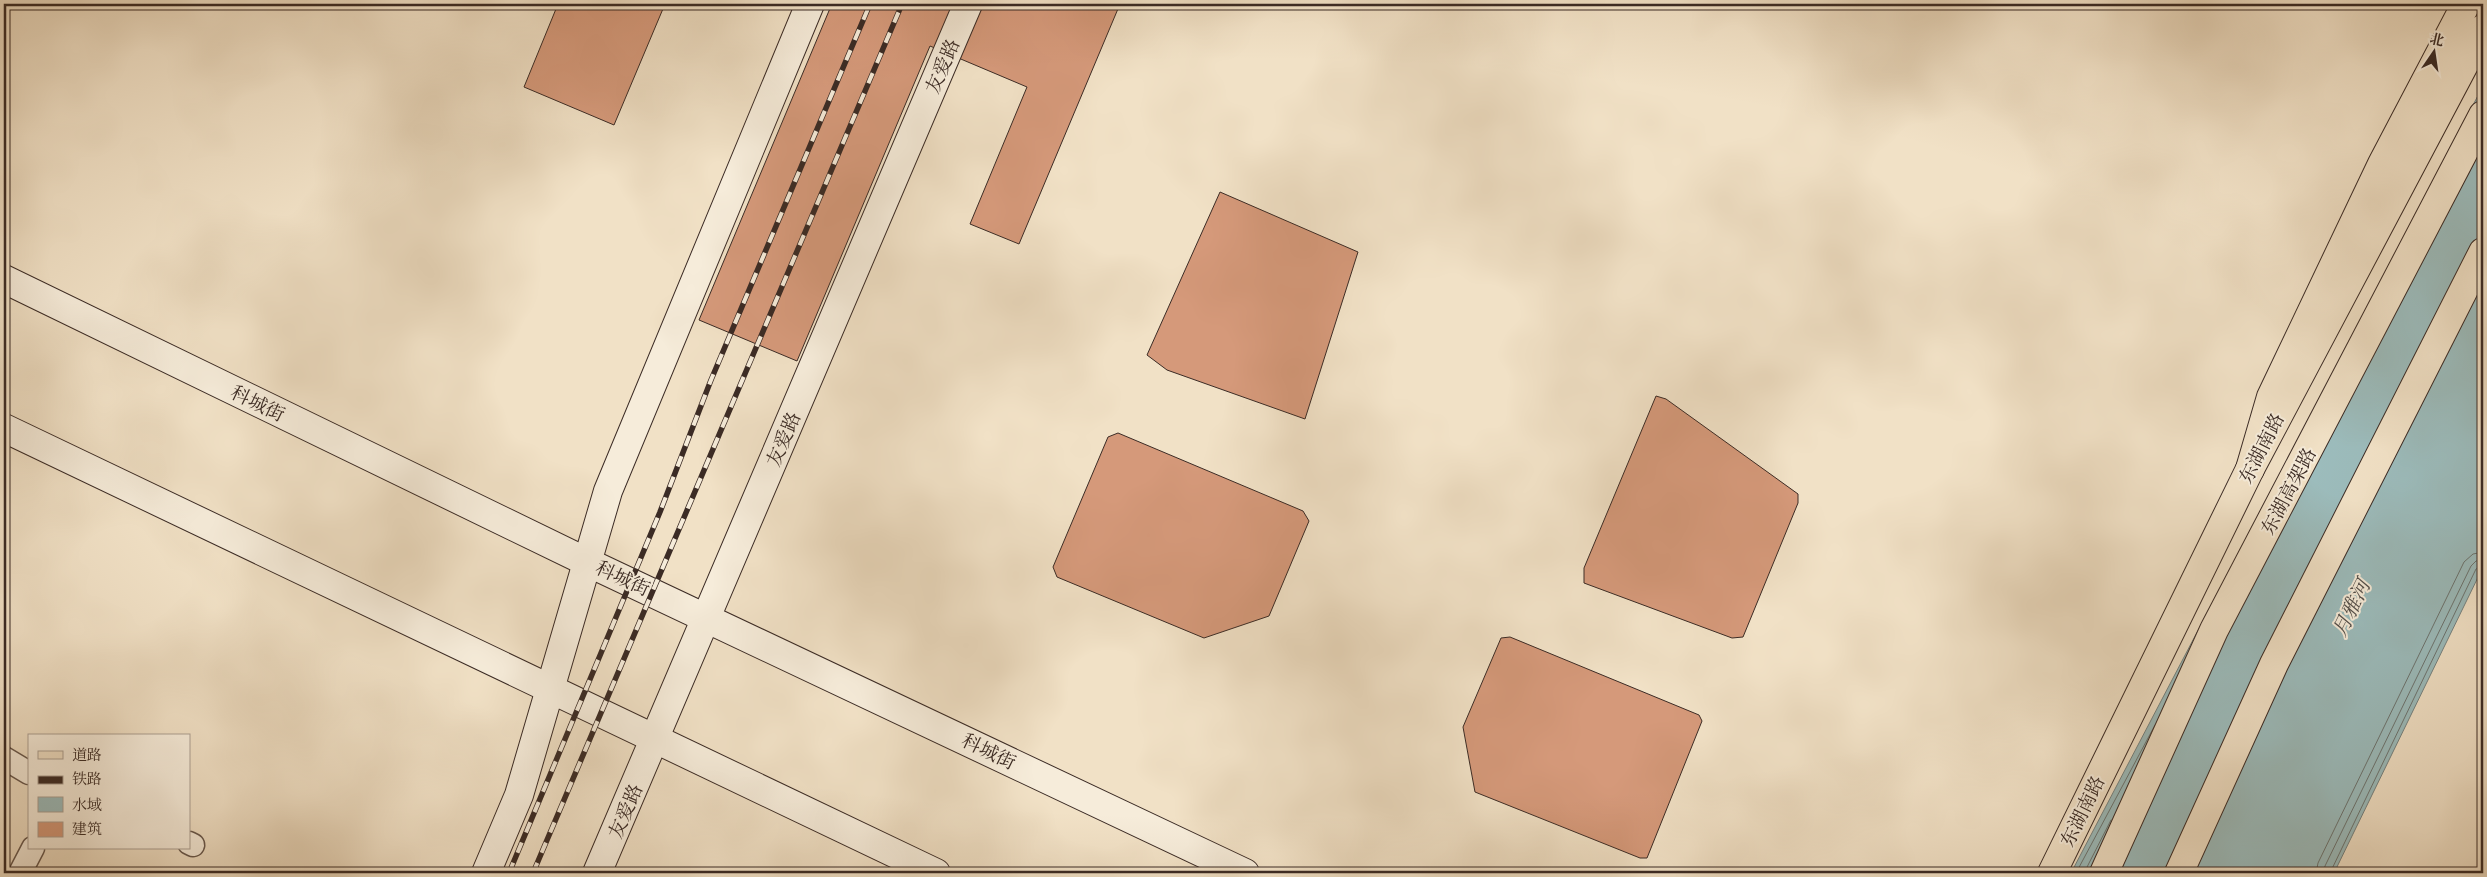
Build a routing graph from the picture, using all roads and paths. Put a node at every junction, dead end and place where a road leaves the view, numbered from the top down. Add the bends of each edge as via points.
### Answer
1 (810, 4) edge
2 (968, 4) edge
3 (2466, 4) edge
4 (2483, 29) edge
5 (2483, 115) edge
6 (2483, 252) edge
7 (4, 279) edge
8 (4, 428) edge
9 (2250, 469) junction
10 (587, 562) junction
11 (708, 617) junction
12 (550, 690) junction
13 (656, 739) junction
14 (4, 758) edge
15 (28, 772) edge
16 (32, 850) edge
17 (20, 873) edge
18 (486, 873) edge
19 (597, 873) edge
20 (936, 873) edge
21 (1245, 873) edge
22 (2052, 873) edge
23 (2104, 873) edge
24 (2179, 873) edge

1 - 10 street via 608,491
2 - 11 street, 友爱路
3 - 9 main road via 2382,164 2271,397
4 - 9 main road, 东湖南路
5 - 23 main road, 东湖高架路 via 2214,630
6 - 24 main road via 2274,664
7 - 10 street, 科城街
8 - 12 street
9 - 22 main road, 东湖南路
10 - 11 street, 科城街
10 - 12 street
11 - 13 street, 友爱路
11 - 21 street, 科城街
12 - 13 street
12 - 18 street via 519,795
13 - 19 street, 友爱路
13 - 20 street
14 - 15 lane
16 - 17 lane

